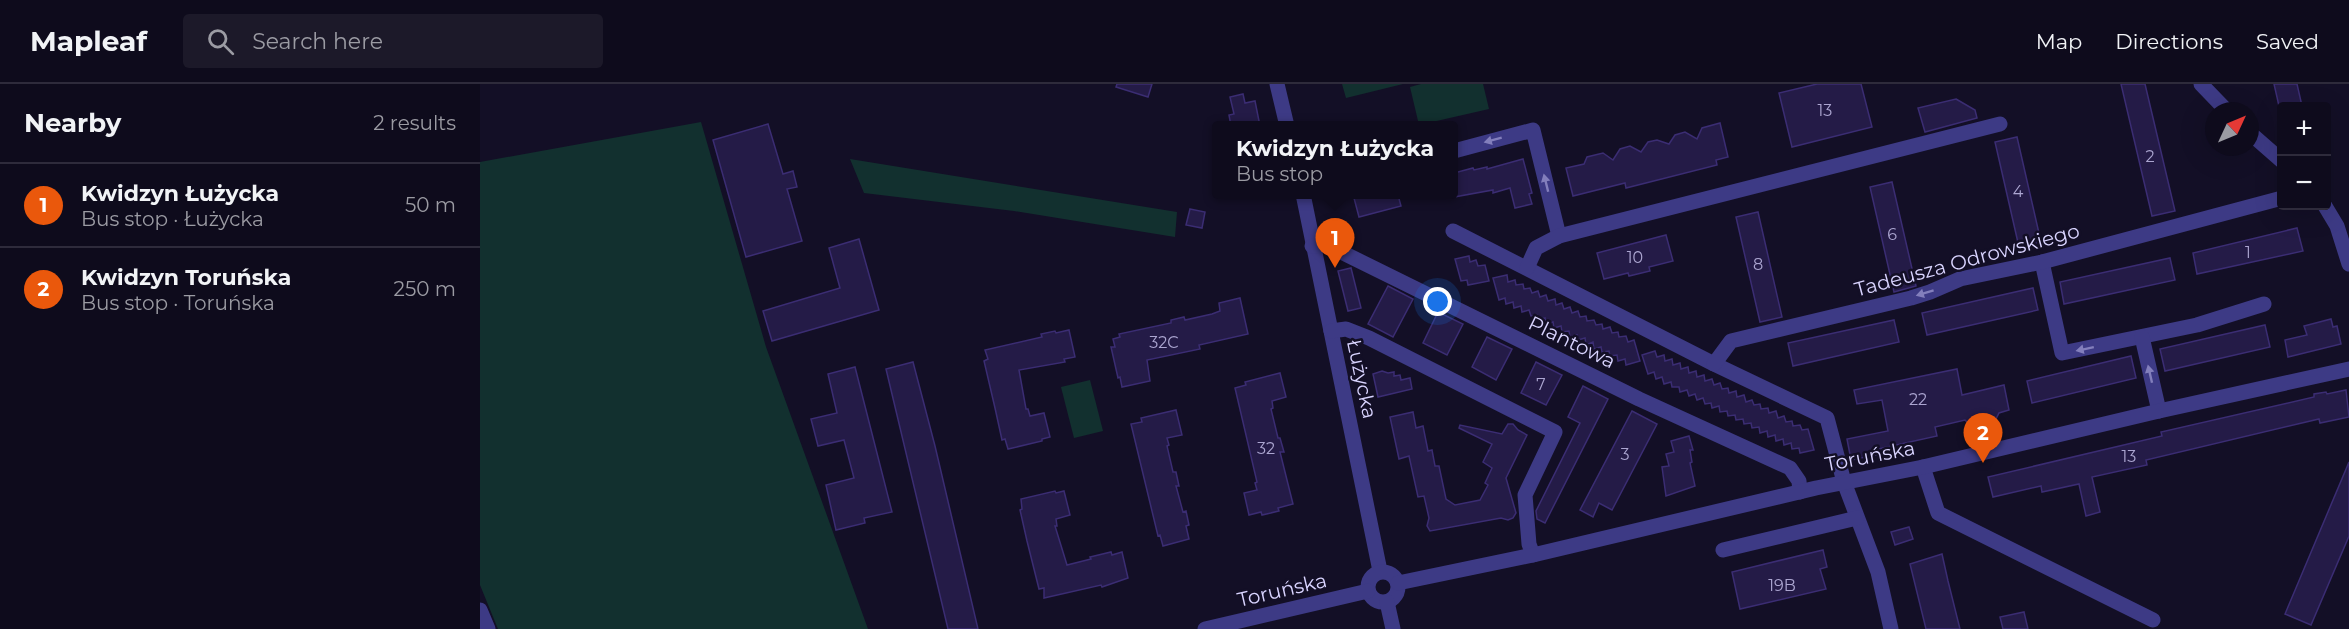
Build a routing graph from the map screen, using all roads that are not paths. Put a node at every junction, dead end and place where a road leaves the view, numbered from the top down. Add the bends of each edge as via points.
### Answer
1 (1277, 84) edge
2 (2201, 84) edge
3 (2218, 102) edge
4 (1286, 121) edge
5 (2000, 124) dead end
6 (2259, 141) edge
7 (1458, 150) edge
8 (2277, 157) edge
9 (1304, 199) edge
10 (2277, 199) edge
11 (2327, 210) edge
12 (1453, 231) dead end
13 (1559, 236) junction
14 (1312, 246) junction
15 (2042, 262) junction
16 (2349, 264) edge
17 (1527, 268) junction
18 (2264, 304) dead end
19 (1331, 331) junction
20 (2142, 337) junction
21 (1714, 364) junction
22 (2349, 369) edge
23 (2159, 411) junction
24 (1923, 467) junction
25 (1844, 482) junction
26 (1800, 492) junction
27 (1857, 518) junction
28 (1723, 550) dead end
29 (1533, 555) junction
30 (1380, 571) junction
31 (1398, 583) junction
32 (1368, 591) junction
33 (1387, 602) junction
34 (480, 610) edge
35 (2153, 620) dead end
36 (488, 629) edge
37 (1205, 629) edge
38 (1393, 629) edge
39 (1891, 629) edge

1 - 4 street
2 - 3 street
5 - 13 street
6 - 8 street
13 -> 7 street via 1533,130
9 - 14 street, Łużycka
10 - 15 street, Tadeusza Odrowskiego
11 - 16 street
12 - 17 street
13 - 17 street via 1536,248
14 - 19 street, Łużycka
14 - 26 street, Plantowa via 1327,245 1633,396 1790,468
20 -> 15 street via 2062,353
15 -> 21 street, Tadeusza Odrowskiego via 1960,279 1911,298 1731,341
17 - 21 street
18 - 20 street
19 - 29 street via 1346,329 1369,338 1555,432 1526,495
19 - 30 street, Łużycka
23 -> 20 street
21 - 25 street via 1827,418
22 - 23 street, Toruńska
23 - 24 street, Toruńska
24 - 25 street, Toruńska
24 - 35 street via 1938,513
25 - 26 street, Toruńska
25 - 27 street
26 - 29 street, Toruńska
27 - 28 street
27 - 39 street via 1878,572
29 - 31 street, Toruńska
30 - 31 street via 1395,576
30 - 32 street via 1368,582
31 - 33 street via 1394,598
32 - 33 street via 1379,602
32 - 37 street, Toruńska
33 - 38 street
34 - 36 street

